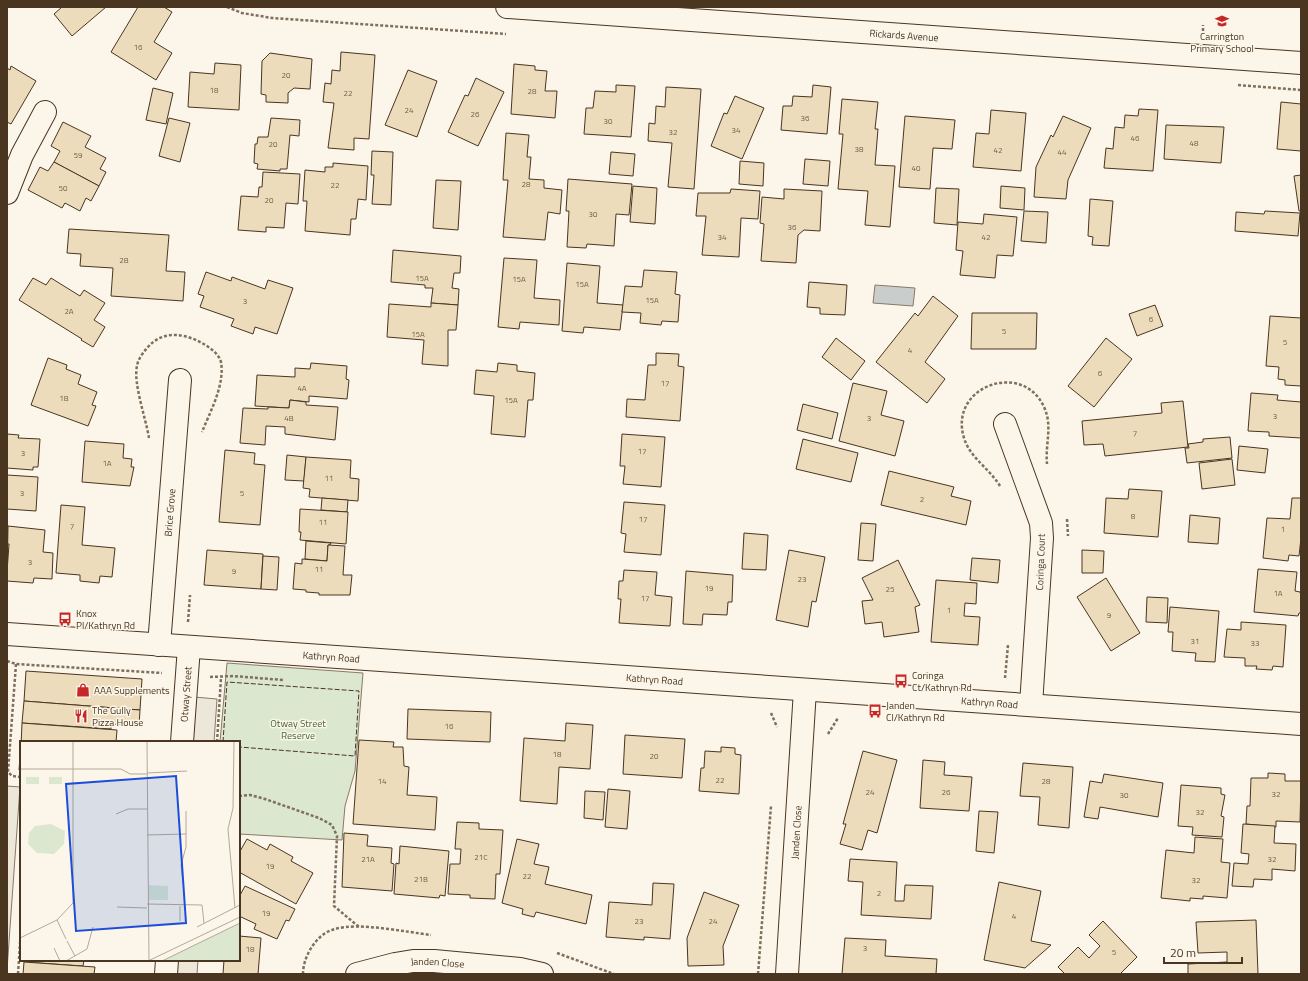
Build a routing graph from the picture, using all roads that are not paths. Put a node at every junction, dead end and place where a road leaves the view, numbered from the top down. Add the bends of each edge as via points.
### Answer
1 (507, 7) edge
2 (1301, 63) edge
3 (45, 112) dead end
4 (15, 151) edge
5 (7, 192) edge
6 (180, 380) dead end
7 (1005, 424) dead end
8 (7, 634) edge
9 (159, 645) junction
10 (189, 647) junction
11 (805, 690) junction
12 (1031, 705) junction
13 (1301, 724) edge
14 (182, 741) edge
15 (166, 961) edge
16 (166, 974) edge
17 (357, 974) edge
18 (542, 974) edge
19 (787, 974) edge

1 - 2 street, Rickards Avenue
3 - 4 street
4 - 5 street
6 - 9 street, Brice Grove
7 - 12 street, Coringa Court via 1041,523
8 - 9 street, Kathryn Road
9 - 10 street, Kathryn Road
10 - 11 street, Kathryn Road
10 - 14 street, Otway Street
11 - 12 street, Kathryn Road
11 - 19 street, Janden Close
12 - 13 street, Kathryn Road
15 - 16 street
17 - 18 street, Janden Close via 413,961 520,969

